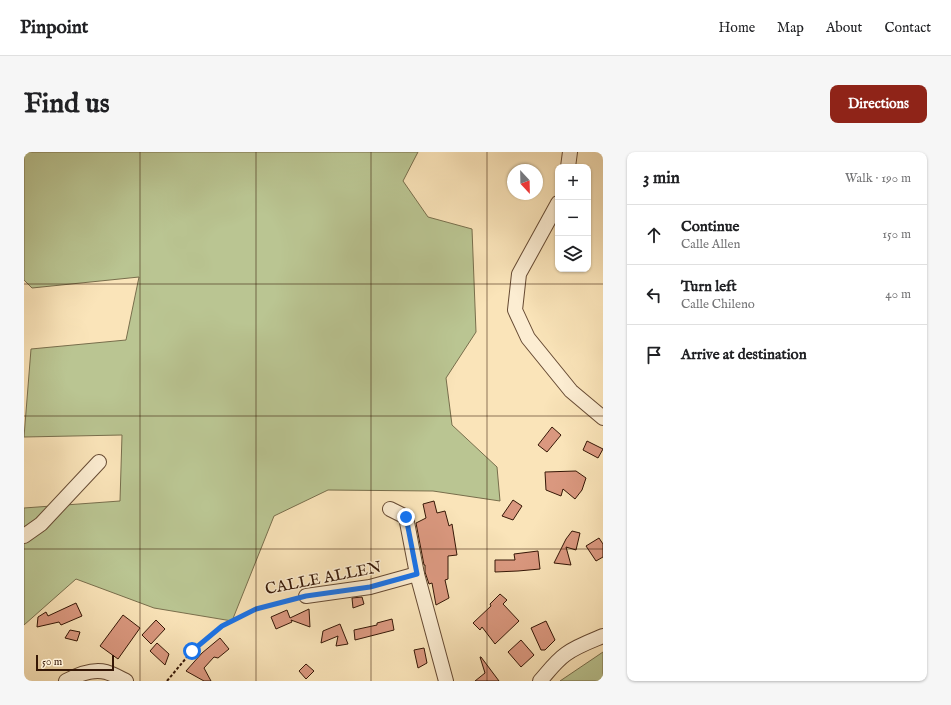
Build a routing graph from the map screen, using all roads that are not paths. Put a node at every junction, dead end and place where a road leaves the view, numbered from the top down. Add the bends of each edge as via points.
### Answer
1 (570, 152) edge
2 (568, 164) edge
3 (555, 208) edge
4 (603, 418) edge
5 (99, 462) dead end
6 (390, 510) dead end
7 (24, 536) edge
8 (417, 574) junction
9 (306, 596) road end
10 (603, 636) edge
11 (66, 681) edge
12 (126, 681) edge
13 (446, 681) edge
14 (540, 681) edge

1 - 2 street
3 - 4 street via 519,274 515,310 528,338 571,391
5 - 7 street via 41,524
6 - 8 street via 406,517
8 - 9 street, CALLE ALLEN via 370,587
8 - 13 street
10 - 14 street via 566,654
11 - 12 street via 89,671 105,671

